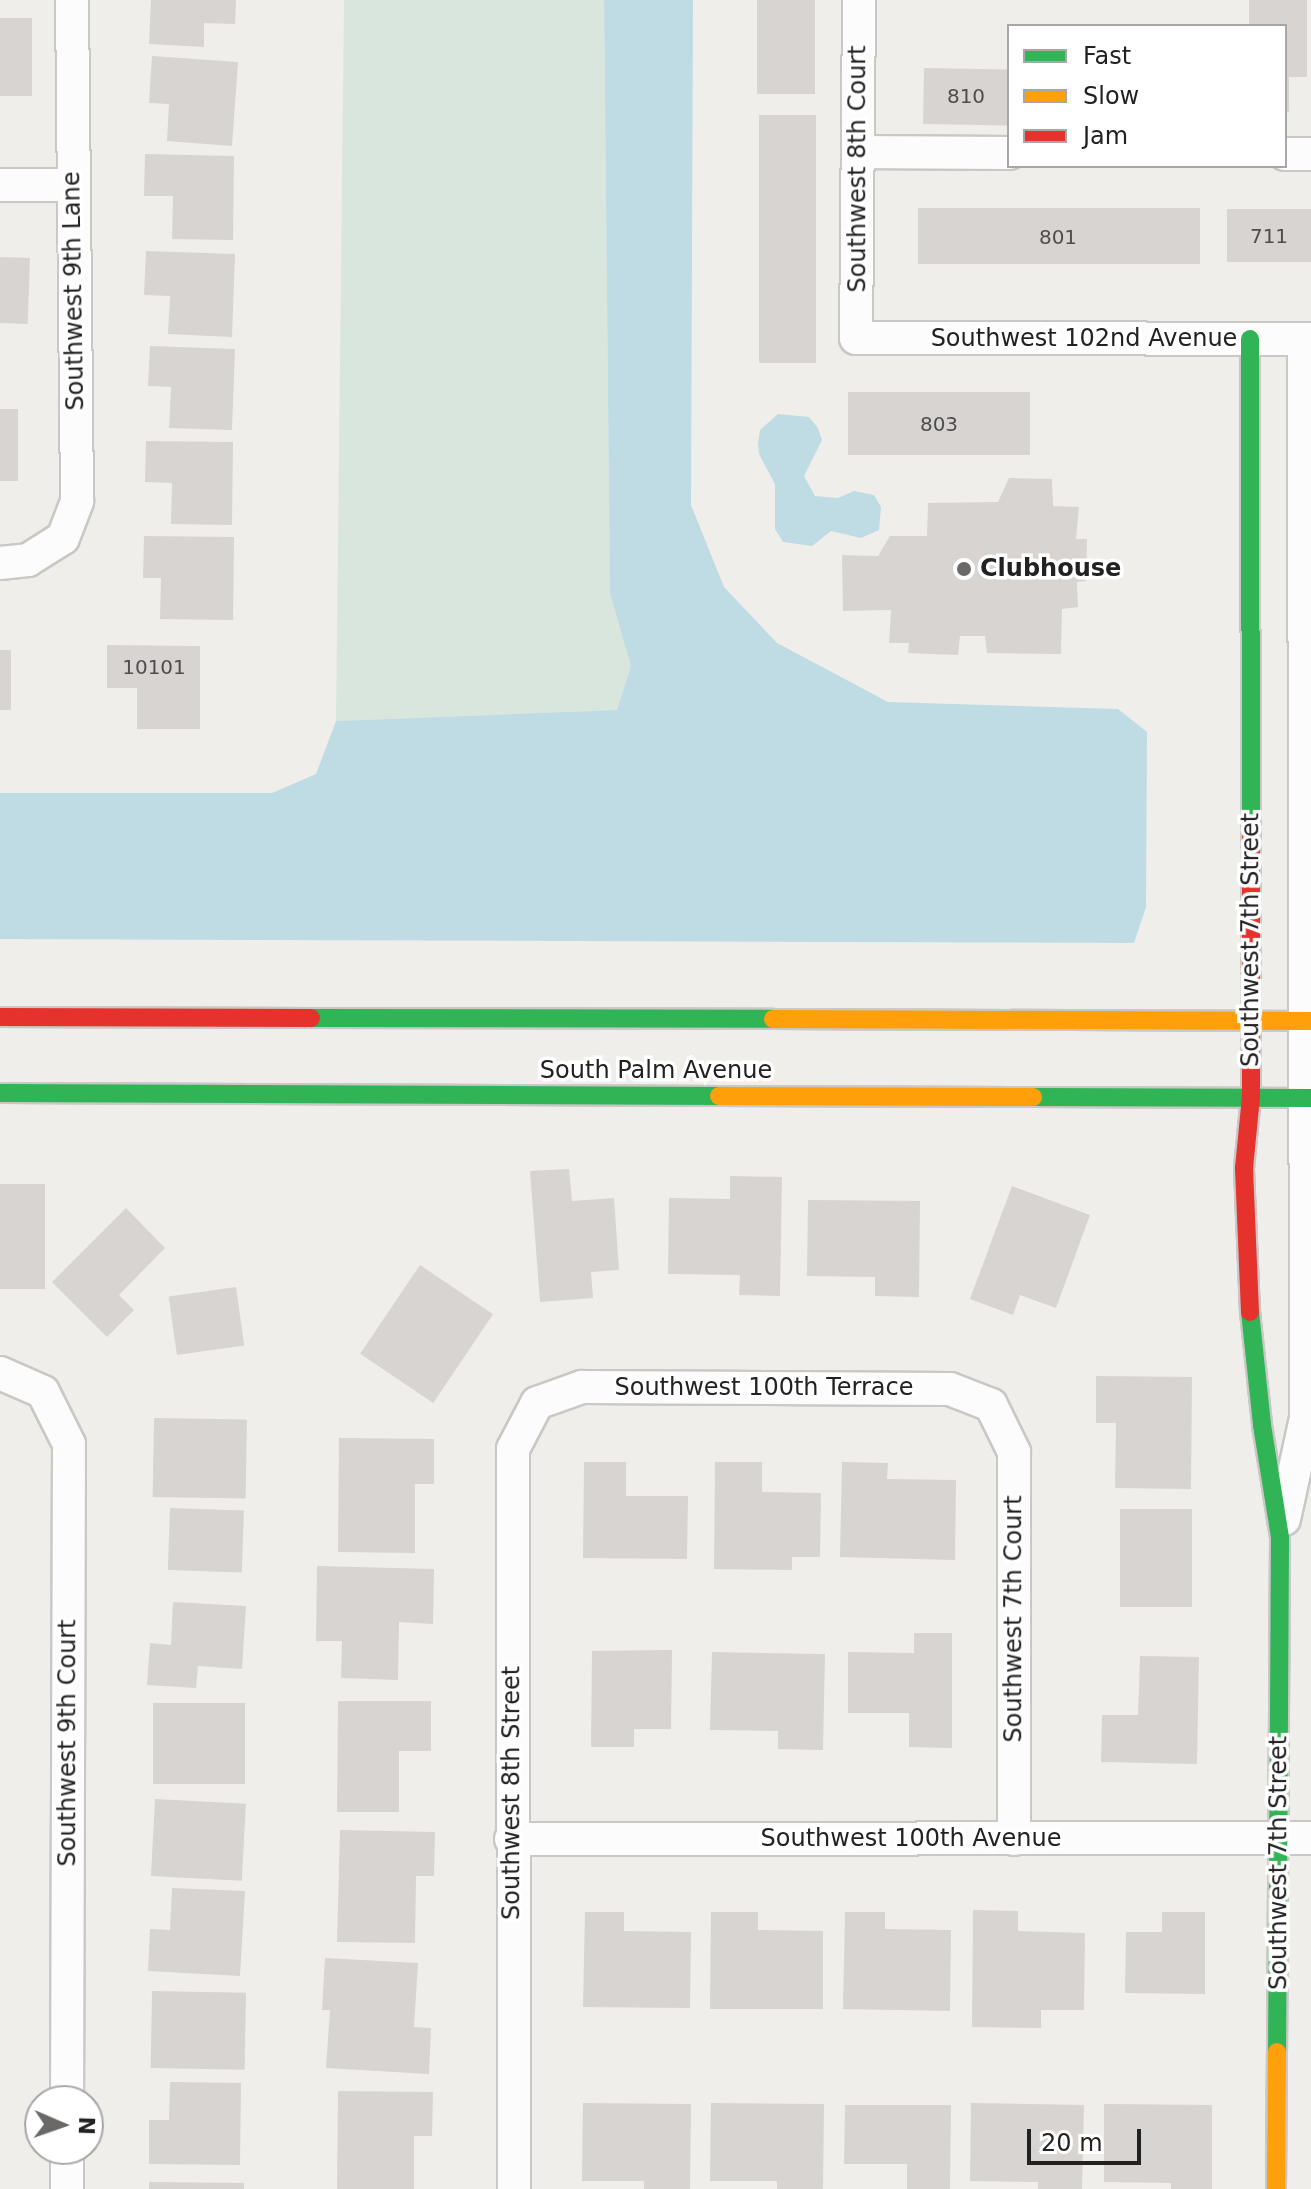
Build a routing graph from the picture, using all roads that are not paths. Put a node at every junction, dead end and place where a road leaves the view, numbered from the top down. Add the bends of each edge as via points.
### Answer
1 (72, 0) edge
2 (859, 0) edge
3 (858, 152) junction
4 (1007, 153) edge
5 (1287, 154) edge
6 (1311, 154) edge
7 (0, 185) edge
8 (72, 185) junction
9 (856, 338) joint
10 (1250, 339) junction
11 (1307, 339) edge
12 (1251, 461) junction
13 (1303, 461) junction
14 (14, 561) edge
15 (1303, 643) junction
16 (1250, 645) junction
17 (0, 1017) edge
18 (1308, 1021) edge
19 (1251, 1022) junction
20 (0, 1093) edge
21 (1251, 1096) junction
22 (1308, 1098) edge
23 (0, 1373) edge
24 (537, 1403) joint
25 (991, 1405) joint
26 (1280, 1538) junction
27 (1296, 1838) edge
28 (511, 1839) junction
29 (1014, 1839) junction
30 (67, 2085) edge
31 (67, 2165) edge
32 (67, 2189) edge
33 (514, 2189) edge
34 (1276, 2189) edge

1 - 8 street, Southwest 9th Lane
2 - 3 street, Southwest 8th Court
3 - 4 street
3 - 9 street, Southwest 8th Court
5 - 6 street
7 - 8 street
8 - 14 street, Southwest 9th Lane via 77,501 63,538
9 - 10 street, Southwest 102nd Avenue
10 - 11 street, Southwest 102nd Avenue
10 - 12 main road, Southwest 7th Street
11 - 13 street, Southwest 7th Street
12 - 13 street
12 - 16 main road, Southwest 7th Street
13 - 15 street, Southwest 7th Street
15 - 16 street
15 - 18 street, Southwest 7th Street
16 - 19 main road, Southwest 7th Street
17 - 19 main road
18 - 19 main road
18 - 22 street, Southwest 7th Street
19 - 21 main road, Southwest 7th Street
20 - 21 main road, South Palm Avenue
21 - 22 main road, South Palm Avenue
21 - 26 main road, Southwest 7th Street via 1244,1168 1249,1304
22 - 26 street, Southwest 7th Street via 1306,1418
23 - 30 street, Southwest 9th Court via 43,1392 69,1444
24 - 25 street, Southwest 100th Terrace via 582,1387 950,1389
24 - 28 street, Southwest 8th Street via 513,1449
25 - 29 street, Southwest 7th Court via 1014,1452
26 - 27 main road, Southwest 7th Street
27 - 29 street, Southwest 100th Avenue
27 - 34 main road, Southwest 7th Street
28 - 29 street, Southwest 100th Avenue
28 - 33 street, Southwest 8th Street
31 - 32 street

